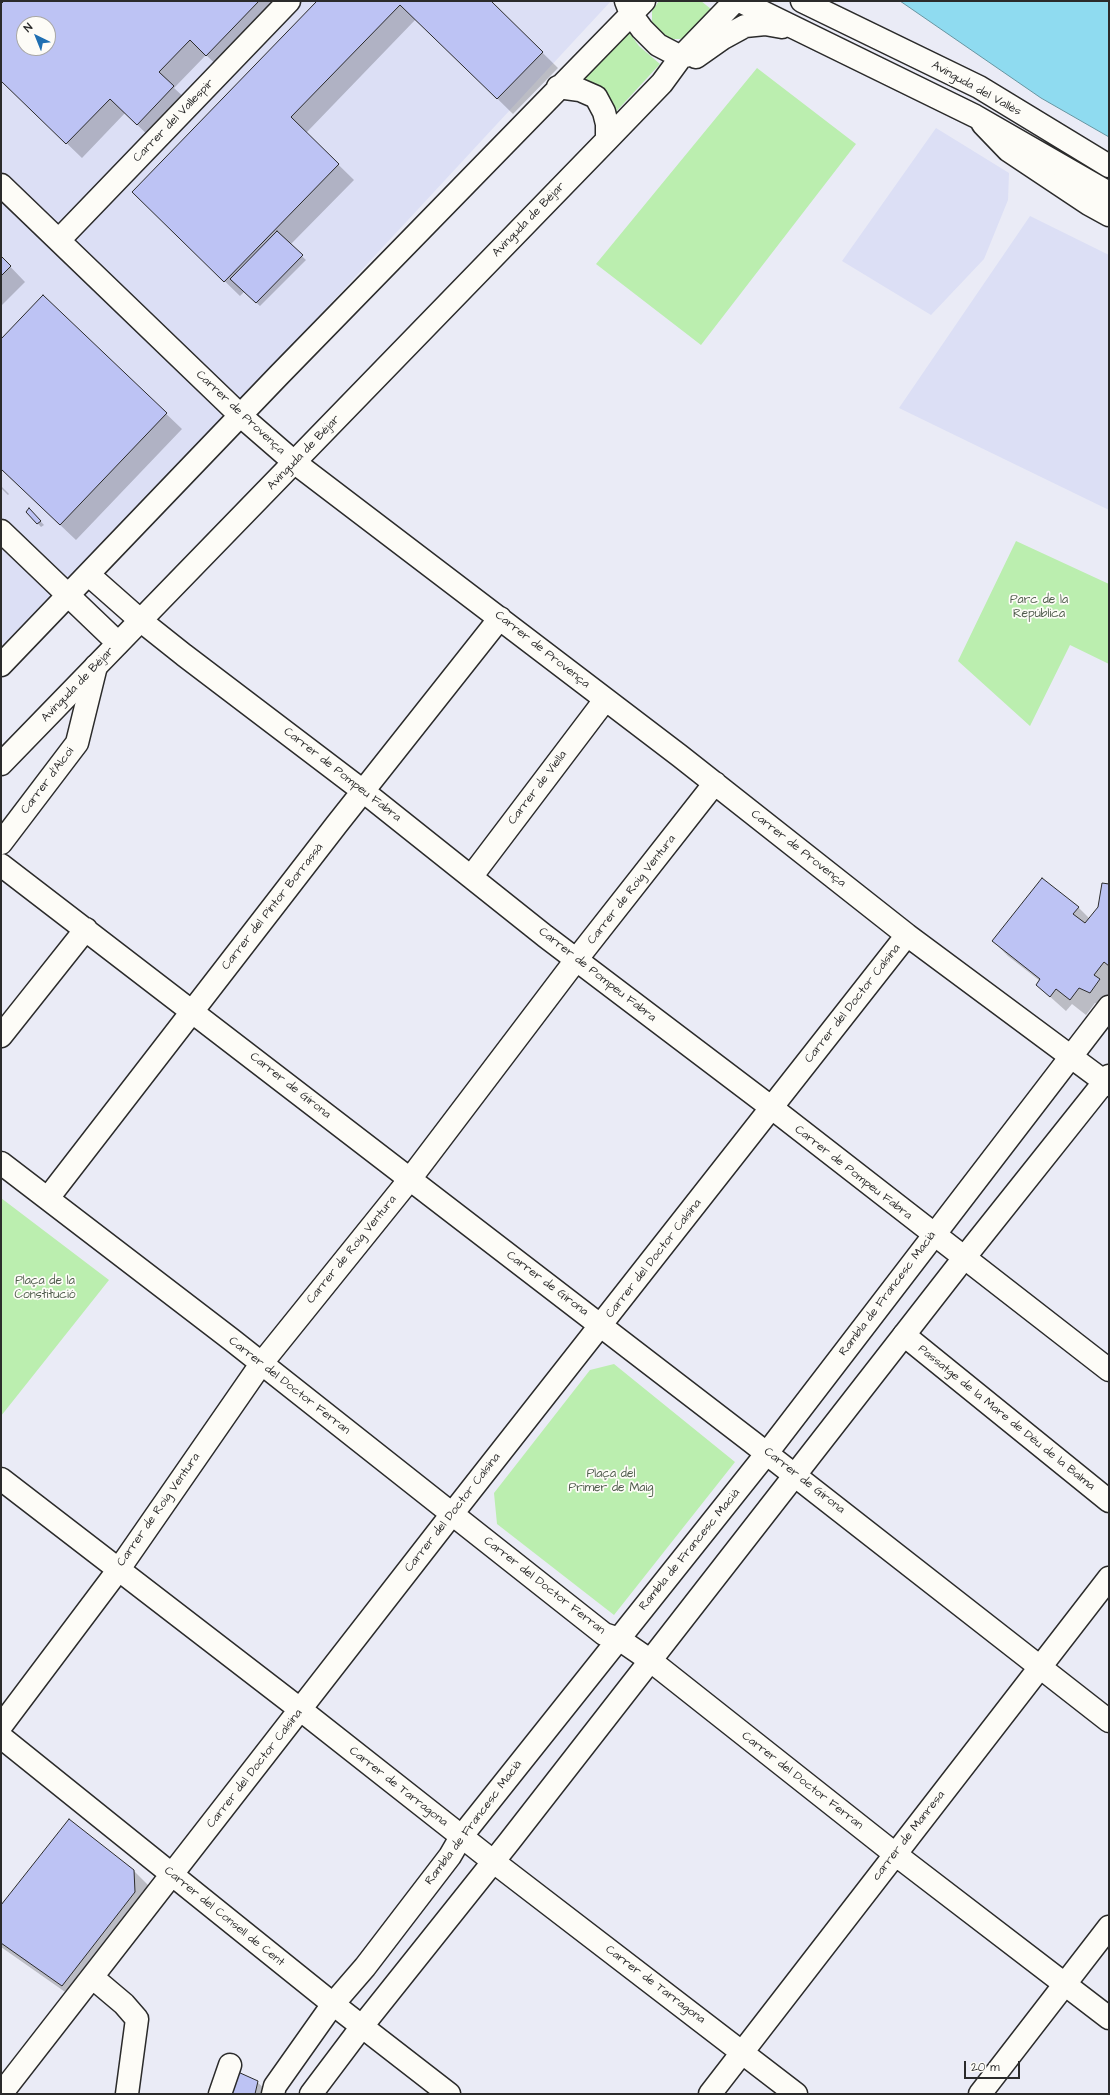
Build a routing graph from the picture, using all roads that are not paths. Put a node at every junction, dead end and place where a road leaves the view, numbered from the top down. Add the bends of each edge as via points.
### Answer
1 (289, 1) edge
2 (735, 1) edge
3 (740, 1) edge
4 (802, 1) edge
5 (823, 1) edge
6 (630, 4) edge
7 (840, 19) junction
8 (796, 29) junction
9 (706, 49) junction
10 (682, 57) junction
11 (662, 83) junction
12 (558, 87) junction
13 (975, 116) junction
14 (606, 140) junction
15 (1109, 166) edge
16 (1, 185) edge
17 (1109, 193) edge
18 (1109, 214) edge
19 (59, 240) junction
20 (241, 416) junction
21 (294, 462) junction
22 (1, 532) edge
23 (89, 575) junction
24 (68, 596) junction
25 (500, 618) junction
26 (140, 620) junction
27 (118, 643) junction
28 (1, 665) edge
29 (96, 666) junction
30 (605, 700) junction
31 (1, 764) edge
32 (715, 783) junction
33 (363, 791) junction
34 (1, 843) edge
35 (1, 864) edge
36 (471, 877) junction
37 (86, 929) junction
38 (907, 934) junction
39 (576, 960) junction
40 (1109, 1007) edge
41 (192, 1011) junction
42 (1, 1036) edge
43 (1071, 1056) junction
44 (1108, 1081) edge
45 (772, 1108) junction
46 (1, 1164) edge
47 (410, 1179) junction
48 (48, 1198) junction
49 (933, 1235) junction
50 (964, 1258) junction
51 (601, 1326) junction
52 (904, 1335) junction
53 (261, 1364) junction
54 (1109, 1370) edge
55 (767, 1453) junction
56 (796, 1475) junction
57 (1, 1479) edge
58 (1109, 1501) edge
59 (452, 1514) junction
60 (119, 1569) junction
61 (1109, 1578) edge
62 (619, 1639) junction
63 (651, 1661) junction
64 (1041, 1667) junction
65 (301, 1710) junction
66 (1109, 1721) edge
67 (1, 1726) edge
68 (1, 1737) edge
69 (461, 1836) junction
70 (895, 1854) junction
71 (494, 1862) junction
72 (172, 1875) junction
73 (1109, 1927) edge
74 (92, 1977) junction
75 (1066, 1984) junction
76 (333, 2004) junction
77 (1109, 2018) edge
78 (362, 2026) junction
79 (742, 2052) junction
80 (230, 2065) dead end
81 (1, 2094) edge
82 (128, 2094) edge
83 (220, 2094) edge
84 (273, 2094) edge
85 (311, 2094) edge
86 (449, 2094) edge
87 (710, 2094) edge
88 (796, 2094) edge
89 (980, 2094) edge

1 - 19 street, Carrer del Vallespir
2 - 10 street, Avinguda de Béjar
3 - 8 street, Avinguda del Vallès
4 - 7 street, Avinguda del Vallès
5 - 7 street, Avinguda del Vallès
6 - 10 street via 642,29 658,45
6 - 12 street via 600,44
7 - 15 street, Avinguda del Vallès via 979,87
8 - 9 street, Avinguda del Vallès via 765,24 745,26
8 - 13 street, Avinguda del Vallès
9 - 10 street
9 - 11 street, Avinguda del Vallès
10 - 11 street, Avinguda de Béjar
11 - 14 street, Avinguda de Béjar
12 - 14 street via 580,90 596,97 607,124
12 - 20 street
13 - 17 street, Avinguda del Vallès
13 - 18 street, Avinguda del Vallès via 1008,150 1089,204
14 - 21 street, Avinguda de Béjar
16 - 19 street, Carrer de Provença
19 - 20 street, Carrer de Provença
20 - 21 street, Carrer de Provença
20 - 23 street
21 - 25 street, Carrer de Provença
21 - 26 street, Avinguda de Béjar
22 - 24 street
23 - 24 street
23 - 26 street, Carrer de Pompeu Fabra
24 - 27 street
24 - 28 street
25 - 30 street, Carrer de Provença
25 - 33 street, Carrer del Pintor Borrassà
26 - 27 street, Avinguda de Béjar
26 - 33 street, Carrer de Pompeu Fabra
27 - 29 street, Avinguda de Béjar
29 - 31 street, Avinguda de Béjar
29 - 34 street, Carrer d'Alcoi via 77,743
30 - 32 street, Carrer de Provença
30 - 36 street, Carrer de Viella
32 - 38 street, Carrer de Provença
32 - 39 street, Carrer de Roig Ventura
33 - 36 street, Carrer de Pompeu Fabra
33 - 41 street, Carrer del Pintor Borrassà
35 - 37 street, Carrer de Girona
36 - 39 street, Carrer de Pompeu Fabra
37 - 41 street, Carrer de Girona
37 - 42 street
38 - 43 street, Carrer de Provença
38 - 45 street, Carrer del Doctor Calsina
39 - 45 street, Carrer de Pompeu Fabra
39 - 47 street, Carrer de Roig Ventura
40 - 43 street, Rambla de Francesc Macià
41 - 47 street, Carrer de Girona
41 - 48 street, Carrer del Pintor Borrassà
43 - 44 street, Carrer de Provença
43 - 49 street, Rambla de Francesc Macià
44 - 50 street
45 - 49 street, Carrer de Pompeu Fabra
45 - 51 street, Carrer del Doctor Calsina
46 - 48 street, Carrer del Doctor Ferran
47 - 51 street, Carrer de Girona
47 - 53 street, Carrer de Roig Ventura
48 - 53 street, Carrer del Doctor Ferran
49 - 50 street, Carrer de Pompeu Fabra
49 - 55 street, Rambla de Francesc Macià
50 - 52 street
50 - 54 street, Carrer de Pompeu Fabra
51 - 55 street, Carrer de Girona
51 - 59 street, Carrer del Doctor Calsina
52 - 56 street
52 - 58 street, Passatge de la Mare de Déu de la Balma
53 - 59 street, Carrer del Doctor Ferran
53 - 60 street, Carrer de Roig Ventura
55 - 56 street, Carrer de Girona
55 - 62 street, Rambla de Francesc Macià
56 - 63 street
56 - 64 street, Carrer de Girona
57 - 60 street, Carrer de Tarragona
59 - 62 street, Carrer del Doctor Ferran via 604,1634
59 - 65 street, Carrer del Doctor Calsina
60 - 65 street, Carrer de Tarragona
60 - 67 street, Carrer de Roig Ventura
61 - 64 street, carrer de Manresa
62 - 63 street, Carrer del Doctor Ferran
62 - 69 street, Rambla de Francesc Macià
63 - 70 street, Carrer del Doctor Ferran
63 - 71 street
64 - 66 street, Carrer de Girona
64 - 70 street, carrer de Manresa
65 - 69 street, Carrer de Tarragona
65 - 72 street, Carrer del Doctor Calsina
68 - 72 street, Carrer del Consell de Cent
69 - 71 street, Carrer de Tarragona
69 - 76 street, Rambla de Francesc Macià via 441,1868 365,1967
70 - 75 street, Carrer del Doctor Ferran
70 - 79 street, carrer de Manresa
71 - 78 street
71 - 79 street, Carrer de Tarragona
72 - 74 street, Carrer del Doctor Calsina
72 - 76 street, Carrer del Consell de Cent
73 - 75 street
74 - 81 street, Carrer del Doctor Calsina
74 - 82 street via 124,2004 137,2019
75 - 77 street, Carrer del Doctor Ferran
75 - 89 street
76 - 78 street, Carrer del Consell de Cent
76 - 84 street, Rambla de Francesc Macià via 274,2086
78 - 85 street
78 - 86 street, Carrer del Consell de Cent
79 - 87 street, carrer de Manresa
79 - 88 street, Carrer de Tarragona
80 - 83 street

